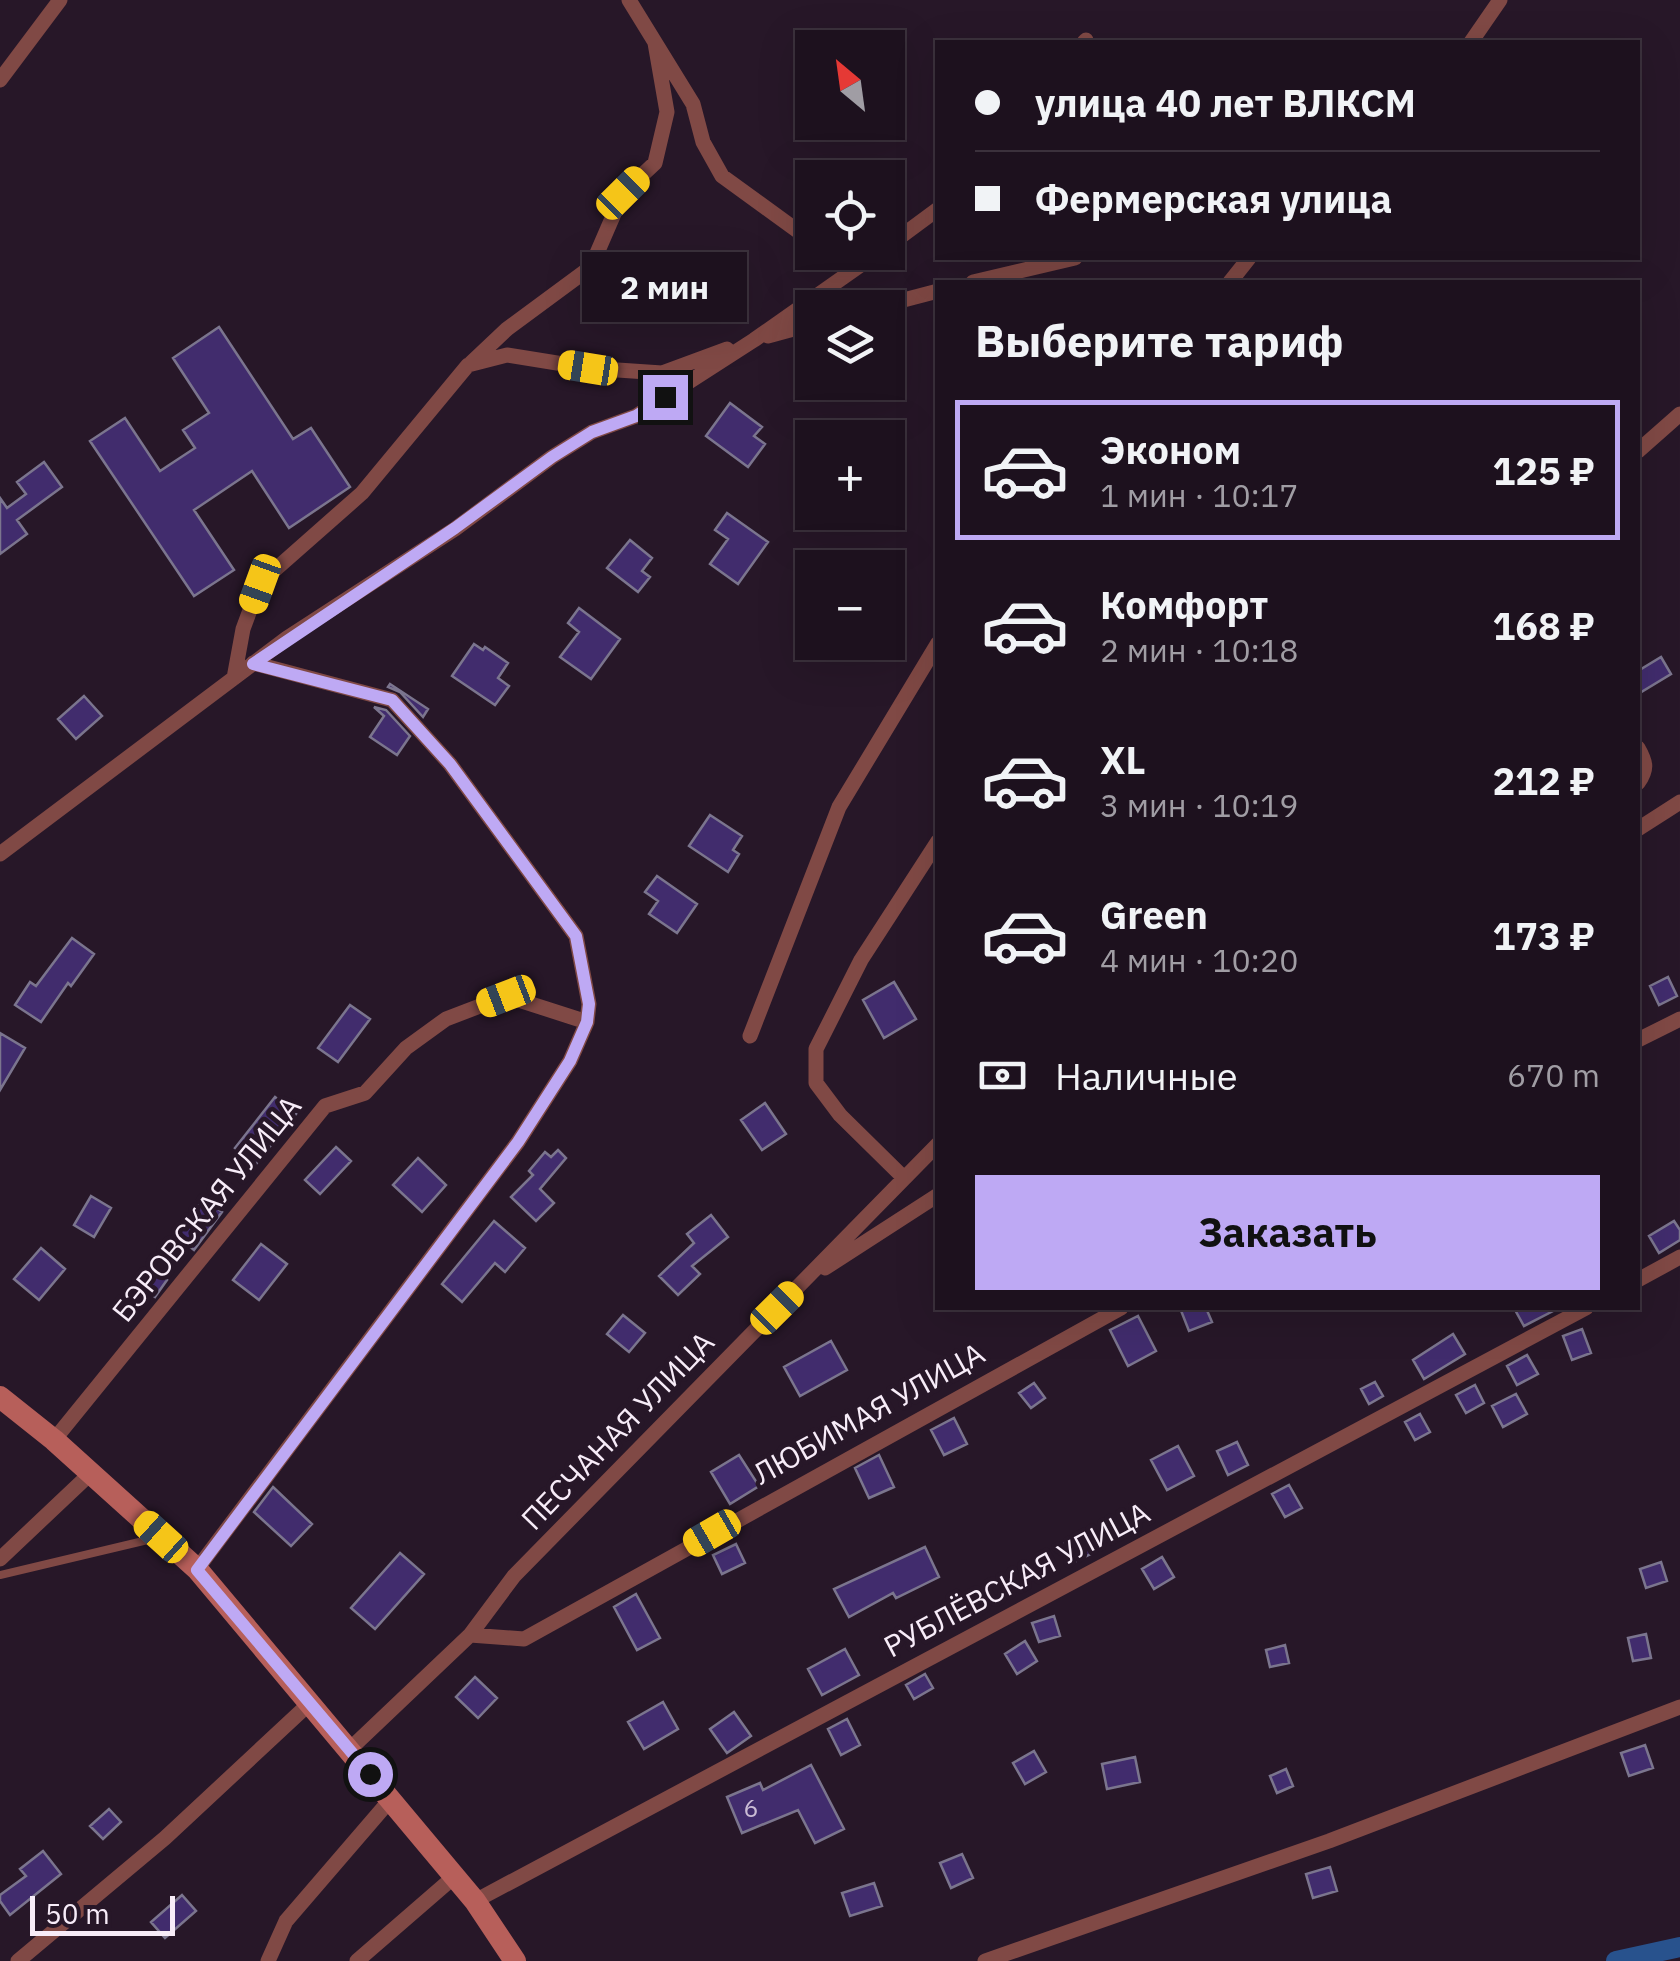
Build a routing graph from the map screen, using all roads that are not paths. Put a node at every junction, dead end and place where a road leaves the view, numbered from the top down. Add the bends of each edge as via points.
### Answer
1 (60, 0) edge
2 (629, 0) edge
3 (1500, 0) edge
4 (1472, 40) edge
5 (655, 42) junction
6 (0, 80) edge
7 (935, 210) edge
8 (795, 229) edge
9 (905, 233) edge
10 (1067, 260) edge
11 (1248, 260) edge
12 (853, 270) edge
13 (982, 280) edge
14 (1232, 280) edge
15 (935, 292) edge
16 (905, 300) edge
17 (795, 329) edge
18 (754, 340) junction
19 (468, 366) junction
20 (1680, 414) edge
21 (1640, 449) edge
22 (935, 648) edge
23 (253, 664) junction
24 (234, 678) junction
25 (1640, 752) edge
26 (1640, 780) edge
27 (1680, 802) edge
28 (1640, 828) edge
29 (935, 846) edge
30 (0, 854) edge
31 (1680, 1019) edge
32 (587, 1022) junction
33 (750, 1036) dead end
34 (1640, 1039) edge
35 (935, 1147) edge
36 (904, 1178) junction
37 (935, 1196) edge
38 (1680, 1257) edge
39 (1640, 1279) edge
40 (801, 1284) junction
41 (1116, 1310) edge
42 (1582, 1310) edge
43 (0, 1398) edge
44 (54, 1440) junction
45 (91, 1473) junction
46 (161, 1537) junction
47 (0, 1559) edge
48 (197, 1570) junction
49 (0, 1575) edge
50 (470, 1634) junction
51 (311, 1702) junction
52 (1680, 1708) edge
53 (350, 1750) junction
54 (391, 1799) junction
55 (454, 1876) junction
56 (474, 1900) junction
57 (18, 1961) edge
58 (268, 1961) edge
59 (357, 1961) edge
60 (515, 1961) edge
61 (986, 1961) edge

1 - 6 street
2 - 5 street
3 - 4 street
5 - 8 street via 692,104 722,176
5 - 19 street via 667,112 654,163 623,193 591,267
7 - 9 street
10 - 13 street
11 - 14 street
12 - 18 street
15 - 16 street
17 - 18 street
18 - 19 street via 662,373 507,355
18 - 23 street via 636,416 552,457
19 - 24 street via 362,492 260,584
20 - 21 street
22 - 33 street via 839,807
23 - 24 street
23 - 32 street via 392,700 450,764 576,936
24 - 30 street
25 - 26 street
27 - 28 street
29 - 36 street via 861,960 816,1049 816,1084
31 - 34 street
32 - 44 street, БЭРОВСКАЯ УЛИЦА via 506,996 446,1019 406,1048 365,1092 325,1106
32 - 48 street via 518,1142
35 - 36 street, ПЕСЧАНАЯ УЛИЦА
36 - 40 street, ПЕСЧАНАЯ УЛИЦА
37 - 40 street
38 - 39 street
40 - 50 street, ПЕСЧАНАЯ УЛИЦА via 514,1576
41 - 50 street, ЛЮБИМАЯ УЛИЦА via 524,1640
42 - 56 street, РУБЛЁВСКАЯ УЛИЦА
43 - 44 street
44 - 45 street
45 - 46 street
45 - 47 street
46 - 48 street
46 - 49 lane
48 - 51 street
50 - 53 street
51 - 53 street
51 - 57 street via 165,1838
52 - 61 street
53 - 54 street
54 - 55 street
54 - 58 street via 286,1920
55 - 56 street
55 - 59 street
56 - 60 street

